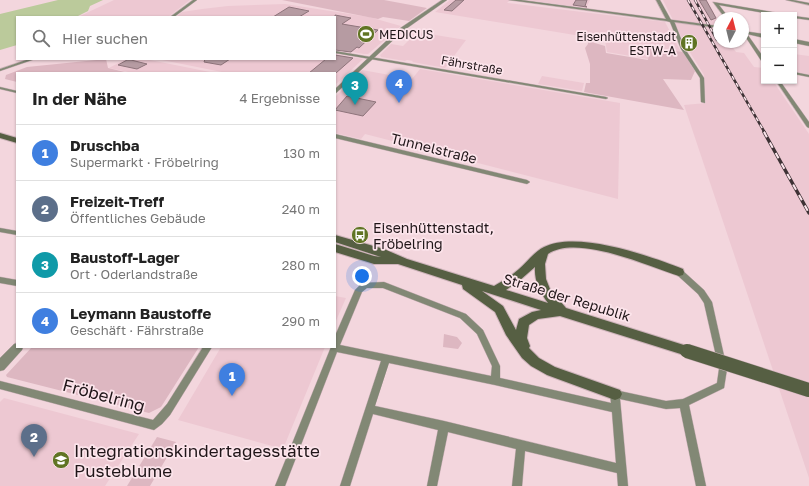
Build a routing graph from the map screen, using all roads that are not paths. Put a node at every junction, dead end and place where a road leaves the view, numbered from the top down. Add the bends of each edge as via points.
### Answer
1 (195, 0) edge
2 (445, 0) edge
3 (511, 0) edge
4 (658, 0) edge
5 (788, 0) edge
6 (714, 2) edge
7 (809, 4) edge
8 (722, 12) edge
9 (768, 12) edge
10 (173, 16) edge
11 (797, 17) edge
12 (809, 19) edge
13 (670, 21) junction
14 (713, 26) edge
15 (749, 33) edge
16 (761, 35) edge
17 (749, 40) edge
18 (797, 42) edge
19 (809, 44) edge
20 (336, 52) edge
21 (761, 57) edge
22 (371, 58) junction
23 (30, 60) edge
24 (0, 70) edge
25 (797, 74) edge
26 (809, 76) edge
27 (780, 84) edge
28 (0, 88) edge
29 (336, 91) edge
30 (16, 92) edge
31 (606, 98) dead end
32 (703, 102) dead end
33 (809, 126) edge
34 (0, 135) edge
35 (336, 136) edge
36 (16, 141) edge
37 (527, 182) dead end
38 (0, 230) edge
39 (16, 233) edge
40 (336, 238) edge
41 (336, 248) edge
42 (542, 255) junction
43 (403, 262) junction
44 (679, 272) joint
45 (453, 278) junction
46 (0, 280) edge
47 (16, 283) edge
48 (495, 291) junction
49 (562, 312) junction
50 (336, 345) edge
51 (336, 347) edge
52 (17, 348) edge
53 (207, 348) edge
54 (335, 348) edge
55 (526, 354) junction
56 (386, 358) junction
57 (0, 366) edge
58 (495, 381) junction
59 (0, 385) edge
60 (809, 390) edge
61 (615, 394) junction
62 (684, 402) junction
63 (369, 409) junction
64 (617, 409) junction
65 (444, 426) junction
66 (521, 445) junction
67 (621, 469) junction
68 (280, 486) edge
69 (346, 486) edge
70 (432, 486) edge
71 (517, 486) edge
72 (623, 486) edge
73 (701, 486) edge

1 - 10 street
2 - 22 street via 401,30
3 - 13 street
4 - 13 street
5 - 7 street
6 - 8 street
6 - 9 street
11 - 12 street
13 - 14 street
13 - 32 street via 683,49 702,78
15 - 16 street
17 - 21 street
18 - 19 street
20 - 22 street, Fährstraße
22 - 29 street
22 - 31 street, Fährstraße
23 - 24 street
25 - 26 street
27 - 33 street
28 - 30 street
34 - 36 main road
35 - 37 street, Tunnelstraße
38 - 39 street
40 - 43 main road, Straße der Republik
41 - 43 main road, Straße der Republik via 374,260
42 - 44 main road via 560,244 581,245 656,262
42 - 48 main road via 518,276
42 - 49 main road via 538,269 540,279
43 - 45 main road, Straße der Republik
44 - 62 street via 708,302 723,369 721,385
45 - 48 main road, Straße der Republik
45 - 55 main road via 499,309
46 - 47 street
48 - 49 main road, Straße der Republik
49 - 55 main road via 536,315 523,322 521,338
49 - 60 main road, Straße der Republik, bridge
50 - 58 street via 359,290 365,285 384,284 463,316 480,332 496,366
51 - 56 street
52 - 57 street
53 - 59 street, Fröbelring via 172,407 154,424
54 - 68 street
55 - 61 main road via 551,371
56 - 58 street
56 - 63 street
58 - 64 street
61 - 62 street via 666,404
61 - 64 street
62 - 73 street
63 - 65 street
63 - 69 street
64 - 67 street
65 - 66 street
65 - 70 street
66 - 67 street
66 - 71 street
67 - 72 street

